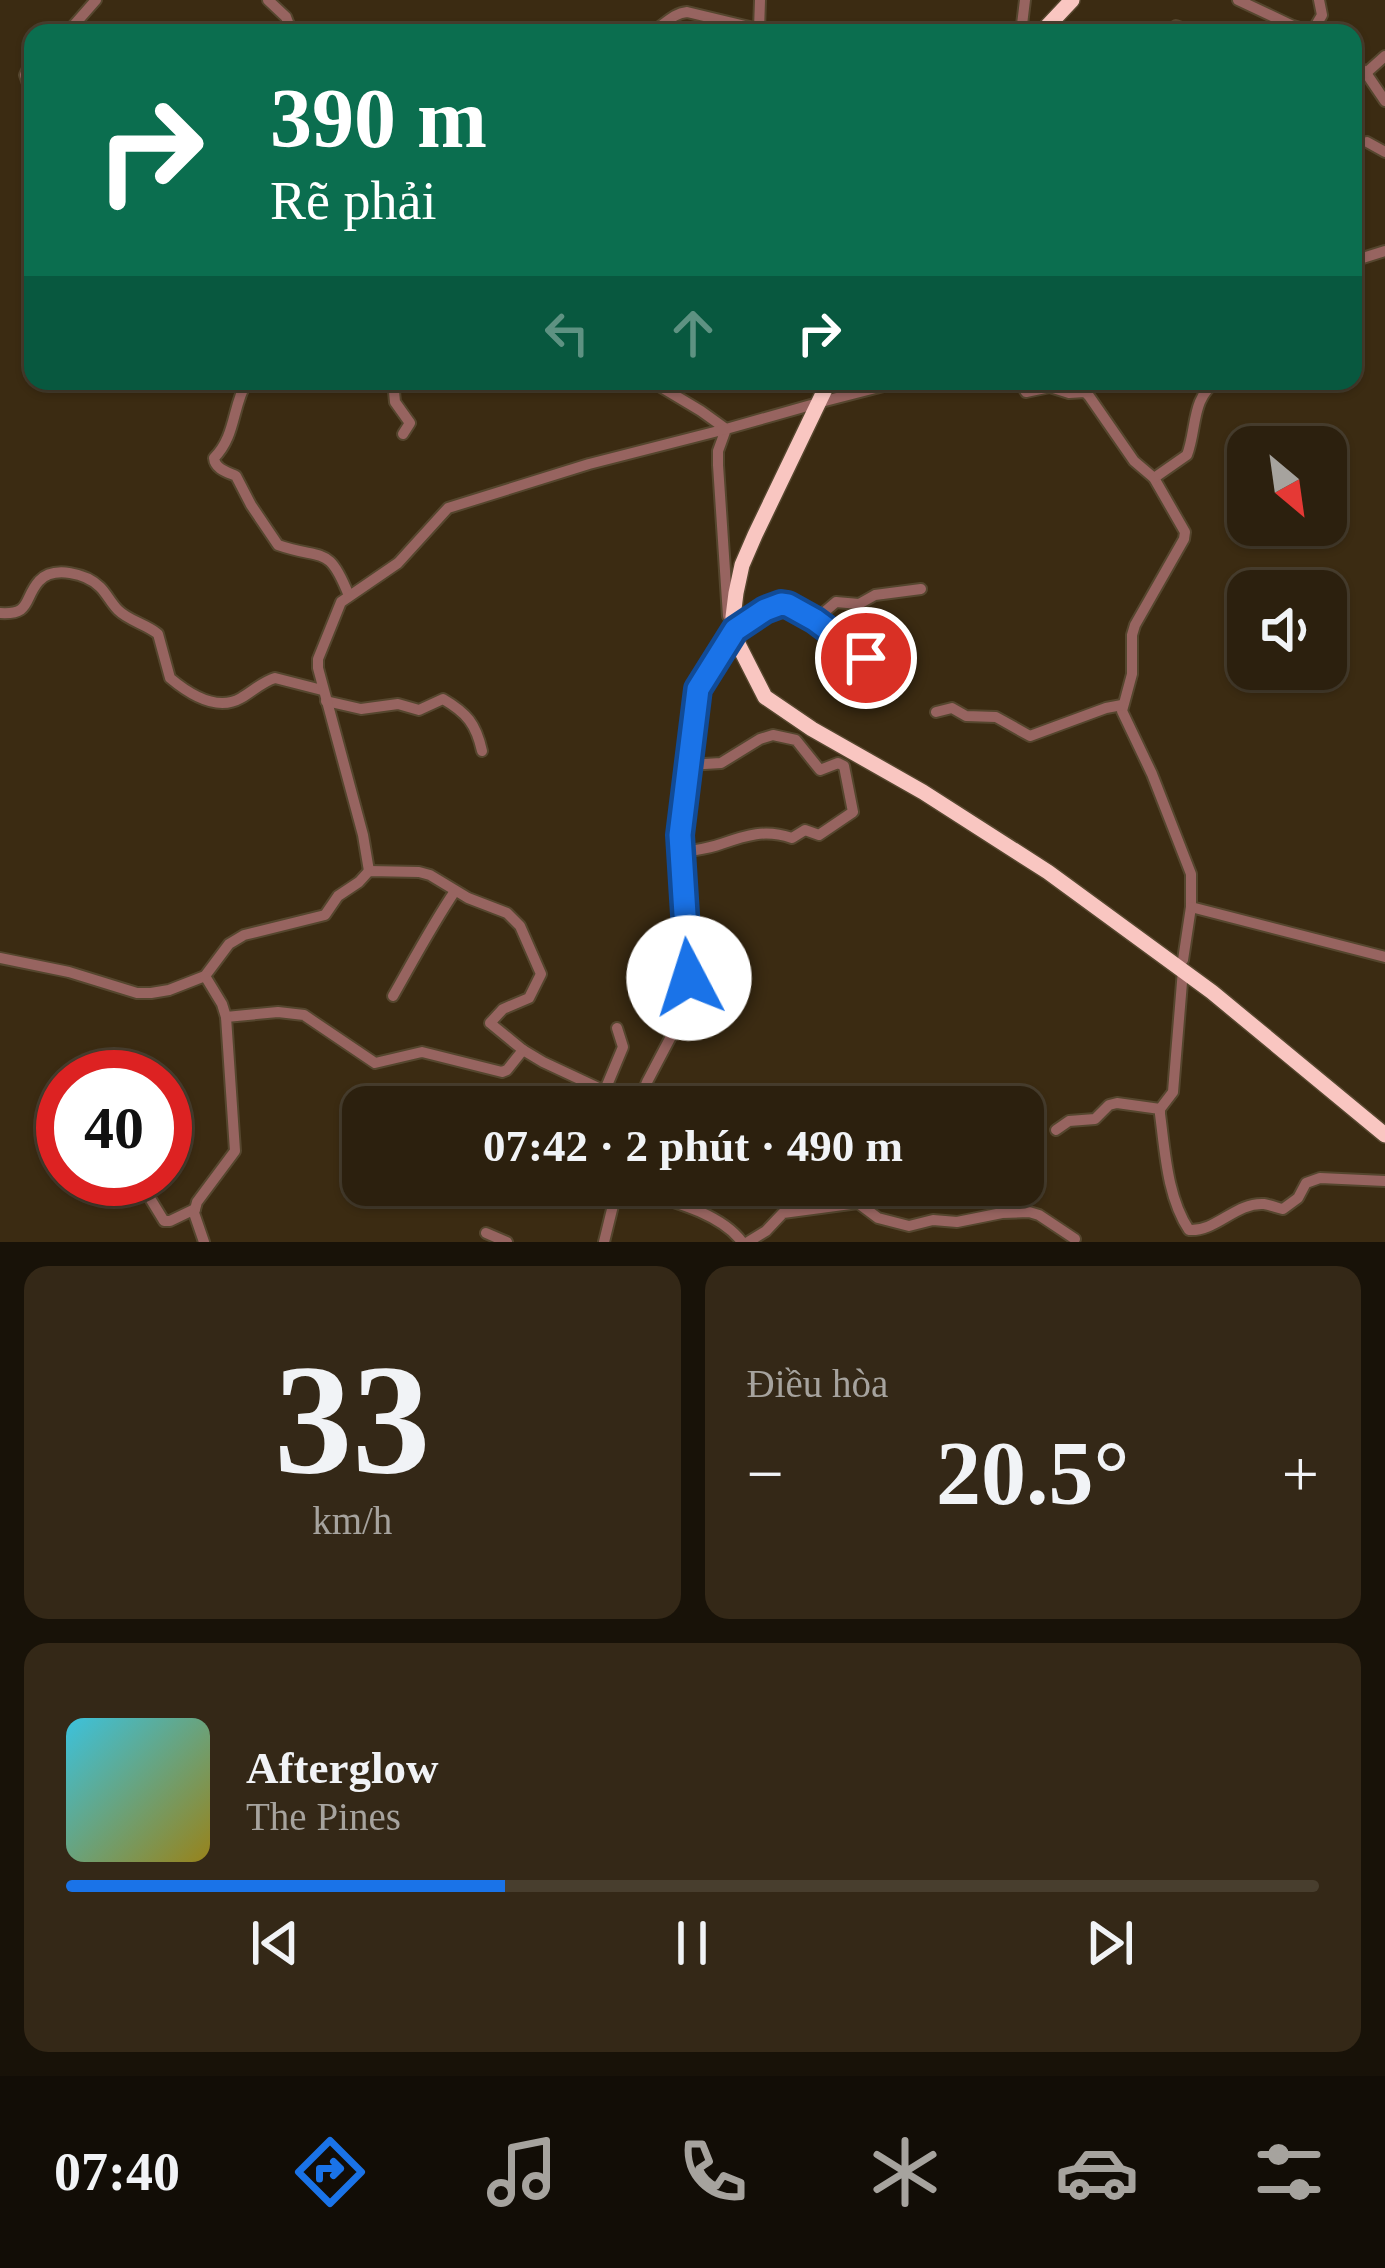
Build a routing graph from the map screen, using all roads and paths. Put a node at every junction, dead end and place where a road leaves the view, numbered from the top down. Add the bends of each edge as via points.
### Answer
1 (96, 0) edge
2 (268, 0) edge
3 (1238, 0) edge
4 (1076, 1) edge
5 (75, 24) edge
6 (289, 24) edge
7 (669, 24) edge
8 (732, 24) edge
9 (1054, 24) edge
10 (1280, 24) edge
11 (1385, 56) edge
12 (1362, 70) edge
13 (1366, 73) junction
14 (1385, 101) edge
15 (1367, 142) dead end
16 (1385, 152) edge
17 (242, 390) edge
18 (394, 390) edge
19 (666, 390) edge
20 (828, 390) edge
21 (868, 390) edge
22 (1058, 390) edge
23 (1205, 390) edge
24 (822, 402) junction
25 (726, 429) junction
26 (403, 434) dead end
27 (1154, 478) junction
28 (921, 589) dead end
29 (349, 596) junction
30 (0, 614) edge
31 (815, 620) junction
32 (735, 630) junction
33 (880, 667) dead end
34 (324, 696) junction
35 (1122, 706) junction
36 (936, 712) dead end
37 (482, 751) dead end
38 (688, 765) junction
39 (679, 853) junction
40 (369, 871) junction
41 (455, 891) junction
42 (1192, 907) junction
43 (1385, 957) edge
44 (0, 958) edge
45 (1183, 965) junction
46 (206, 976) junction
47 (393, 996) dead end
48 (226, 1017) junction
49 (617, 1028) dead end
50 (523, 1050) junction
51 (597, 1086) edge
52 (607, 1086) edge
53 (648, 1086) edge
54 (1160, 1108) junction
55 (1056, 1130) dead end
56 (1385, 1130) edge
57 (1385, 1181) edge
58 (155, 1206) edge
59 (613, 1206) edge
60 (682, 1206) edge
61 (828, 1206) edge
62 (862, 1206) edge
63 (195, 1209) junction
64 (486, 1232) dead end
65 (1076, 1239) edge
66 (204, 1242) edge
67 (507, 1242) edge
68 (604, 1242) edge
69 (745, 1242) edge

1 - 5 street
2 - 6 street
3 - 10 street
4 - 9 highway
7 - 8 street via 687,12
11 - 13 street
12 - 13 street
13 - 14 street
15 - 16 street
17 - 29 street via 214,463 236,476 278,544 331,560
18 - 26 street via 410,423
19 - 25 street
20 - 24 highway
21 - 24 street
22 - 27 street via 1085,392
23 - 27 street via 1187,455
24 - 25 street
24 - 32 highway via 742,576
25 - 29 street via 448,508 398,563
25 - 32 street via 718,465
27 - 35 street via 1186,536 1132,635
28 - 31 street via 836,602
29 - 34 street via 318,659
30 - 34 street via 14,614 41,578 63,572 94,582 119,611 158,634 170,678 207,701 237,701 275,678
31 - 32 street via 781,604
31 - 33 street
32 - 38 street via 698,689
32 - 45 highway via 762,691 955,803
34 - 37 street via 362,709 418,710 443,699 470,718
34 - 40 street
35 - 36 street via 1030,736 996,717
35 - 42 street via 1191,874
38 - 39 street
38 - 39 street via 721,763 767,735 796,740 820,770 844,766 854,812 819,836 746,834
39 - 53 street via 688,1000
40 - 41 street via 418,872
40 - 46 street via 325,915 235,940
41 - 47 street
41 - 50 street via 507,913 540,967 529,998 490,1024
42 - 43 street
42 - 45 street
44 - 46 street via 137,993
45 - 54 street via 1173,1092
45 - 56 highway
46 - 48 street
48 - 50 street via 304,1015 375,1063 422,1052 502,1072
48 - 63 street via 236,1151
49 - 52 street via 622,1047
50 - 51 street
54 - 55 street via 1117,1102 1095,1119
54 - 57 street via 1168,1175 1189,1230 1251,1206 1283,1209 1310,1180
58 - 63 street via 164,1221
59 - 68 street
60 - 69 street
61 - 69 street via 783,1213
62 - 65 street via 909,1226 1029,1212
63 - 66 street
64 - 67 street

